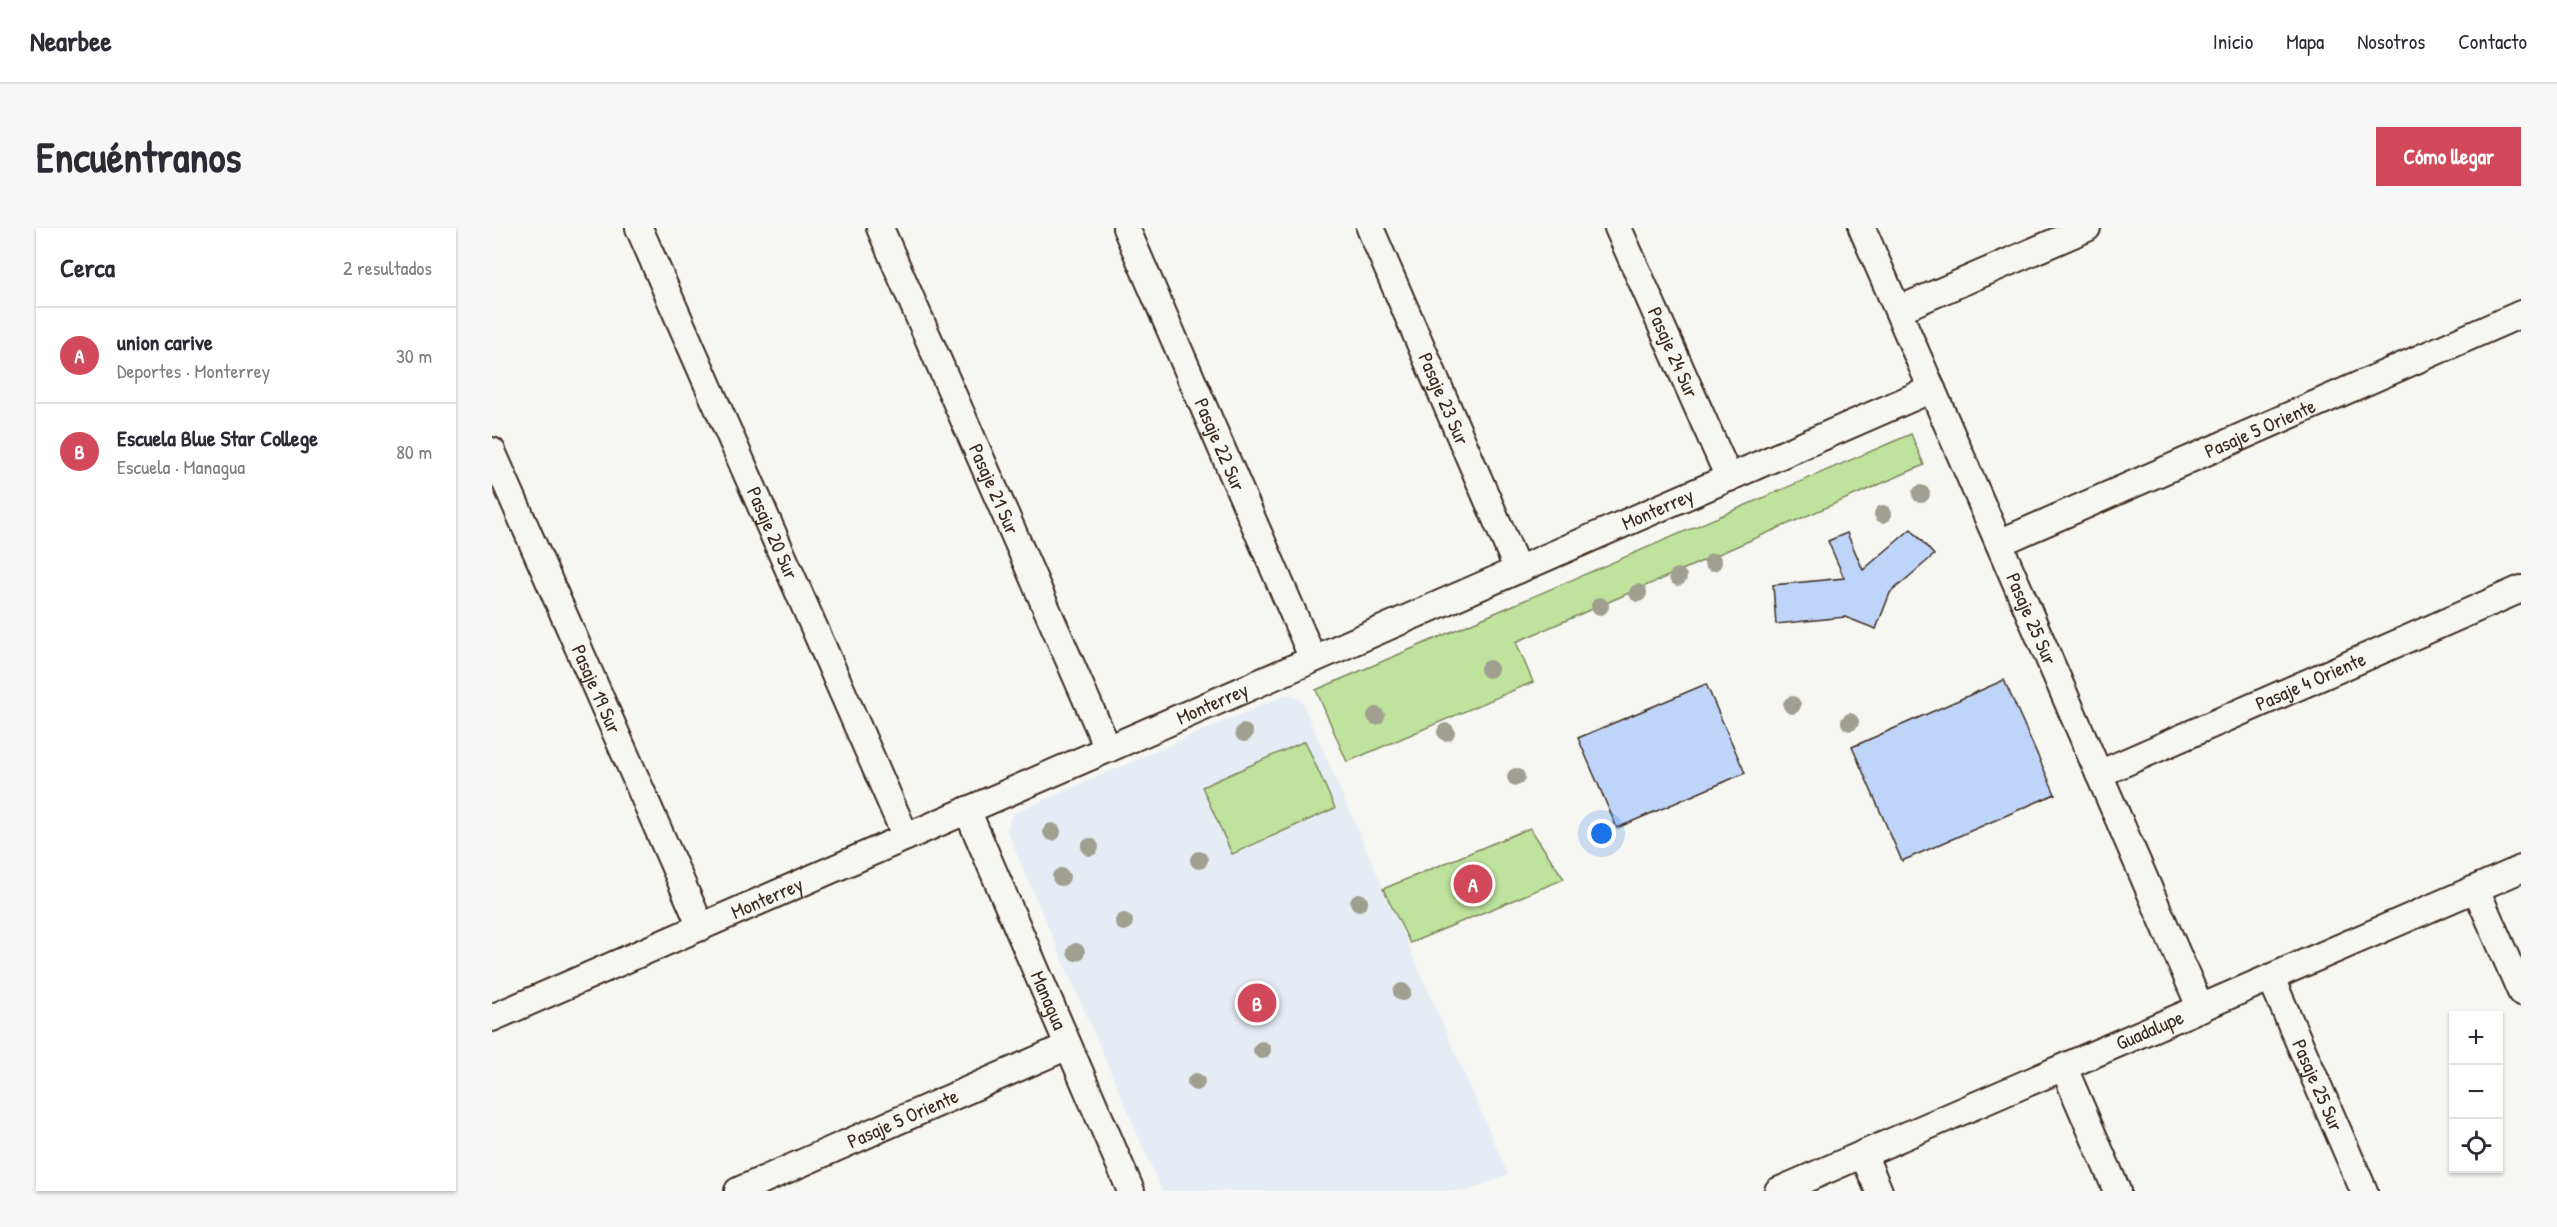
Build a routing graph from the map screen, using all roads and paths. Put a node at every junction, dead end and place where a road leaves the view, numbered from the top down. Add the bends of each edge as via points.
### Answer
1 (639, 228) edge
2 (880, 228) edge
3 (1126, 228) edge
4 (1370, 228) edge
5 (1618, 228) edge
6 (1862, 228) edge
7 (2087, 228) edge
8 (1898, 310) junction
9 (2521, 314) edge
10 (1932, 389) junction
11 (492, 451) edge
12 (1729, 478) junction
13 (1999, 543) junction
14 (1518, 570) junction
15 (2521, 589) edge
16 (1313, 659) junction
17 (1108, 749) junction
18 (2099, 774) junction
19 (967, 810) junction
20 (906, 837) junction
21 (2521, 869) edge
22 (2476, 889) junction
23 (701, 927) junction
24 (2271, 978) junction
25 (2521, 992) edge
26 (2201, 1009) junction
27 (492, 1018) edge
28 (1068, 1046) junction
29 (2064, 1068) junction
30 (1863, 1154) junction
31 (738, 1191) edge
32 (1131, 1191) edge
33 (1779, 1191) edge
34 (1879, 1191) edge
35 (2117, 1191) edge
36 (2364, 1191) edge

1 - 20 street, Pasaje 20 Sur
2 - 17 street, Pasaje 21 Sur
3 - 16 street, Pasaje 22 Sur
4 - 14 street, Pasaje 23 Sur
5 - 12 street, Pasaje 24 Sur
6 - 8 street, Pasaje 25 Sur
7 - 8 street
8 - 10 street, Pasaje 25 Sur
9 - 13 street, Pasaje 5 Oriente
10 - 12 street, Monterrey
10 - 13 street, Pasaje 25 Sur
11 - 23 street, Pasaje 19 Sur
12 - 14 street, Monterrey
13 - 18 street, Pasaje 25 Sur
14 - 16 street, Monterrey
15 - 18 street, Pasaje 4 Oriente
16 - 17 street, Monterrey
17 - 19 street, Monterrey
18 - 26 street, Pasaje 25 Sur
19 - 20 street, Monterrey
19 - 28 street, Managua
20 - 23 street, Monterrey
21 - 22 street, Guadalupe
22 - 24 street, Guadalupe
22 - 25 street
23 - 27 street, Monterrey
24 - 26 street, Guadalupe
24 - 36 street, Pasaje 25 Sur
26 - 29 street, Guadalupe
28 - 31 street, Pasaje 5 Oriente
28 - 32 street, Managua
29 - 30 street, Guadalupe
29 - 35 street
30 - 33 street, Guadalupe
30 - 34 street

